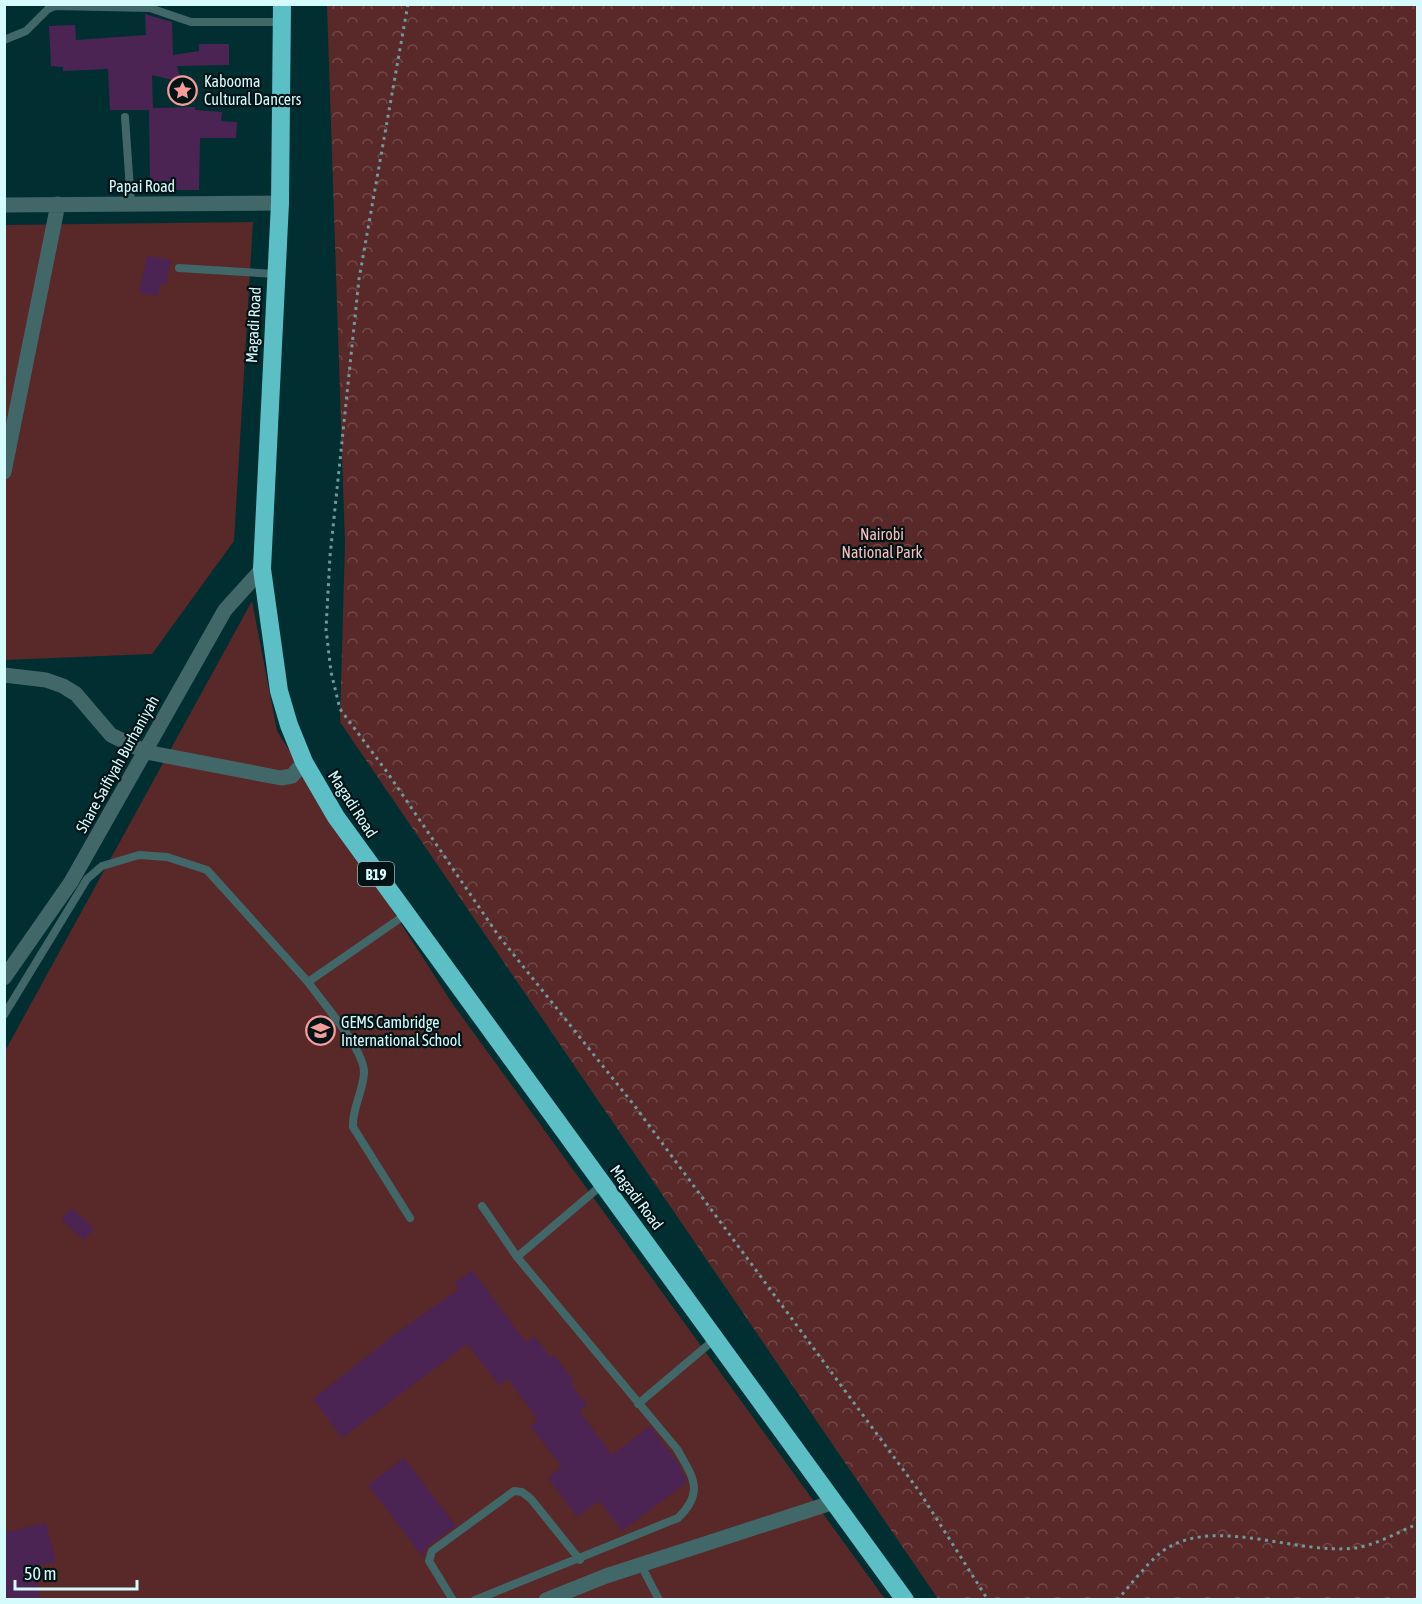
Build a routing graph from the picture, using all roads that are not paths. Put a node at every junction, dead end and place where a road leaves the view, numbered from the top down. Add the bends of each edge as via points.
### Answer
1 (282, 14) edge
2 (4, 40) edge
3 (125, 117) dead end
4 (280, 203) junction
5 (58, 204) junction
6 (131, 204) junction
7 (4, 205) edge
8 (179, 268) dead end
9 (275, 274) junction
10 (4, 472) edge
11 (262, 569) junction
12 (4, 675) edge
13 (146, 752) junction
14 (304, 762) junction
15 (405, 915) junction
16 (4, 978) edge
17 (308, 982) junction
18 (4, 1015) edge
19 (603, 1184) junction
20 (482, 1206) dead end
21 (410, 1218) dead end
22 (517, 1257) junction
23 (717, 1337) junction
24 (638, 1404) junction
25 (834, 1502) junction
26 (580, 1560) junction
27 (641, 1565) junction
28 (453, 1599) edge
29 (475, 1599) edge
30 (546, 1599) edge
31 (659, 1599) edge
32 (905, 1599) edge

1 - 2 lane via 191,22 150,8 54,6 26,31
1 - 4 highway, Magadi Road / B19
3 - 6 lane
4 - 6 street, Papai Road
4 - 9 highway, Magadi Road / B19
5 - 6 street, Papai Road
5 - 7 street, Papai Road
5 - 10 street
8 - 9 lane
9 - 11 highway, Magadi Road / B19
11 - 13 street, Share Saifiyah Burhaniyah via 225,610
11 - 14 highway, Magadi Road / B19 via 279,691
12 - 13 street via 63,686 76,694 111,735
13 - 14 street via 282,778 292,776
13 - 16 street, Share Saifiyah Burhaniyah via 71,882
14 - 15 highway, Magadi Road / B19 via 336,817
15 - 17 lane
15 - 19 highway, Magadi Road / B19
17 - 18 lane via 207,870 166,857 139,855 102,866 87,879
17 - 21 lane via 362,1061 363,1086 352,1114 353,1127
19 - 22 lane
19 - 23 highway, Magadi Road / B19
20 - 22 lane
22 - 24 lane
23 - 24 lane
23 - 25 highway, Magadi Road / B19
24 - 26 lane via 677,1449 692,1475 693,1501 678,1518
25 - 27 street
25 - 32 highway, Magadi Road / B19
26 - 28 lane via 531,1499 514,1491 432,1551 429,1561
26 - 29 lane
27 - 30 street
27 - 31 lane

